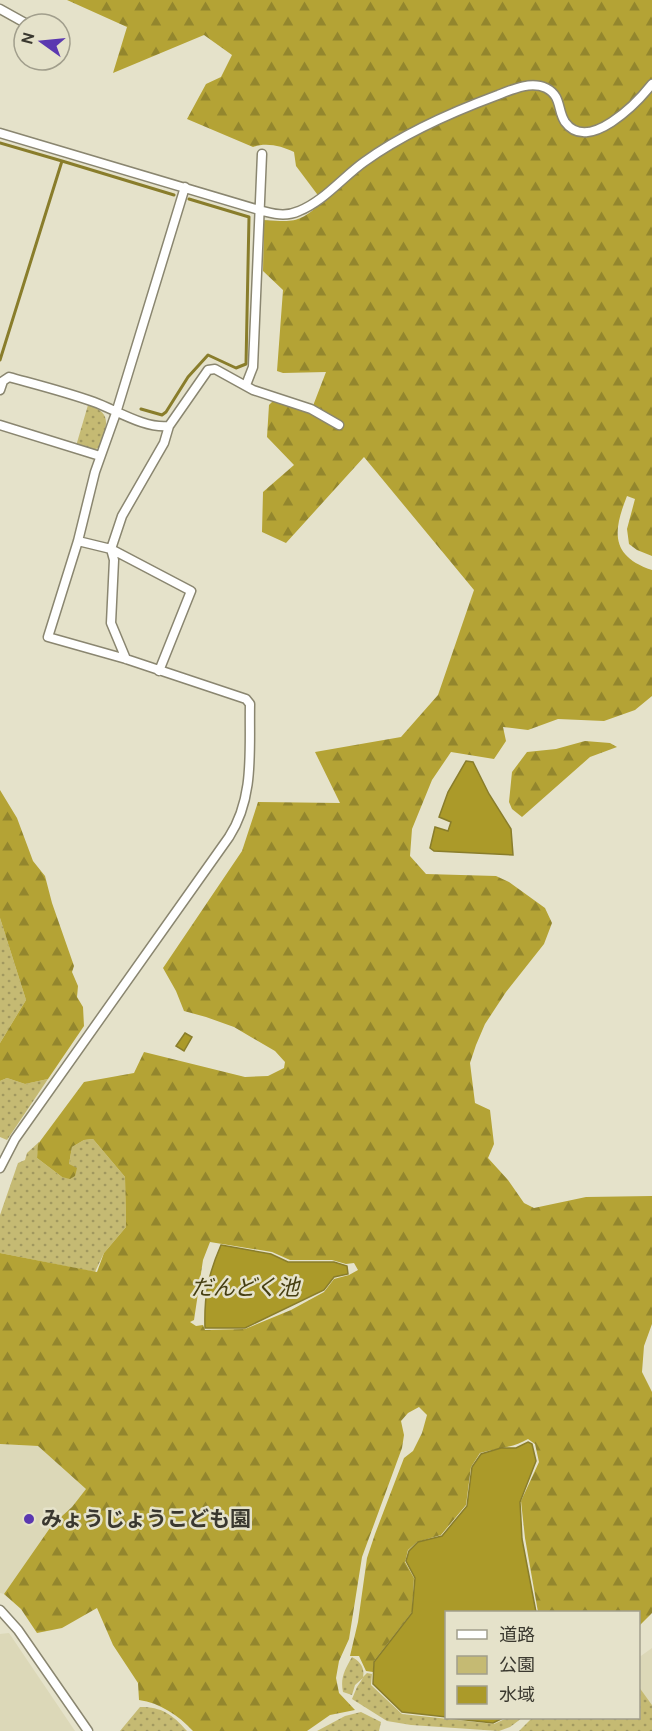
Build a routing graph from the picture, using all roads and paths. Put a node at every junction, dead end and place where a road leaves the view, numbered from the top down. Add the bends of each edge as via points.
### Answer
1 (652, 84) edge
2 (0, 133) edge
3 (262, 154) dead end
4 (185, 187) junction
5 (259, 210) junction
6 (246, 385) junction
7 (0, 390) edge
8 (116, 413) junction
9 (0, 425) edge
10 (339, 425) dead end
11 (169, 426) junction
12 (100, 456) junction
13 (78, 541) junction
14 (111, 549) junction
15 (126, 659) junction
16 (159, 671) junction
17 (0, 1168) edge
18 (0, 1610) edge
19 (88, 1731) edge

1 - 5 street via 604,128 586,133 566,124 557,99 549,90 524,86 404,138 366,160 302,210 279,214
2 - 4 street
3 - 5 street
4 - 5 street
4 - 8 street
5 - 6 street via 253,367
6 - 10 street
6 - 11 street via 215,369 208,370
7 - 8 street via 9,377 76,396
8 - 11 street
8 - 12 street
9 - 12 street
11 - 14 street via 164,443 122,516
12 - 13 street
13 - 14 street
13 - 15 street via 48,637
14 - 15 street via 111,623
14 - 16 street via 191,591
15 - 16 street
16 - 17 street via 238,696 250,704 248,784 242,816 15,1139
18 - 19 street via 18,1629

